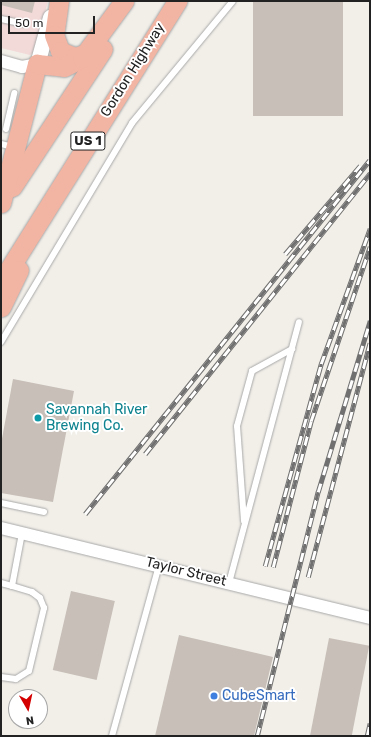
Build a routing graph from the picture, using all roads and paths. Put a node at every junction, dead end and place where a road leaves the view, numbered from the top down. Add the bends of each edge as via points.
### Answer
1 (54, 1) edge
2 (59, 1) edge
3 (124, 1) edge
4 (135, 1) edge
5 (177, 1) edge
6 (233, 1) edge
7 (1, 19) edge
8 (24, 24) dead end
9 (90, 52) junction
10 (1, 61) edge
11 (37, 64) junction
12 (14, 93) dead end
13 (9, 136) edge
14 (36, 153) junction
15 (4, 187) edge
16 (57, 192) junction
17 (1, 204) edge
18 (1, 282) edge
19 (1, 307) edge
20 (299, 322) dead end
21 (1, 342) edge
22 (292, 349) junction
23 (1, 503) edge
24 (44, 512) dead end
25 (245, 526) junction
26 (1, 528) edge
27 (22, 533) junction
28 (159, 565) junction
29 (1, 583) edge
30 (229, 583) junction
31 (12, 586) junction
32 (370, 618) edge
33 (1, 677) edge
34 (112, 736) edge

1 - 11 street
2 - 9 highway via 54,35 60,51 75,57
3 - 9 highway
4 - 14 highway, US 1
5 - 16 highway, Gordon Highway / US 1
6 - 21 lane via 132,123
7 - 8 lane
9 - 11 highway via 64,67
10 - 11 street via 22,67
11 - 13 highway
12 - 13 lane
13 - 15 highway
14 - 15 highway
14 - 17 highway, US 1
15 - 17 highway
16 - 18 highway, Gordon Highway / US 1
16 - 19 highway
20 - 22 lane
22 - 25 lane
22 - 25 lane via 252,371 237,426
23 - 24 lane
25 - 30 lane
26 - 27 street, Taylor Street
27 - 28 street, Taylor Street
27 - 31 lane
28 - 30 street, Taylor Street
28 - 34 lane
29 - 31 lane
30 - 32 street, Taylor Street
31 - 33 lane via 36,595 44,608 29,672 16,679

